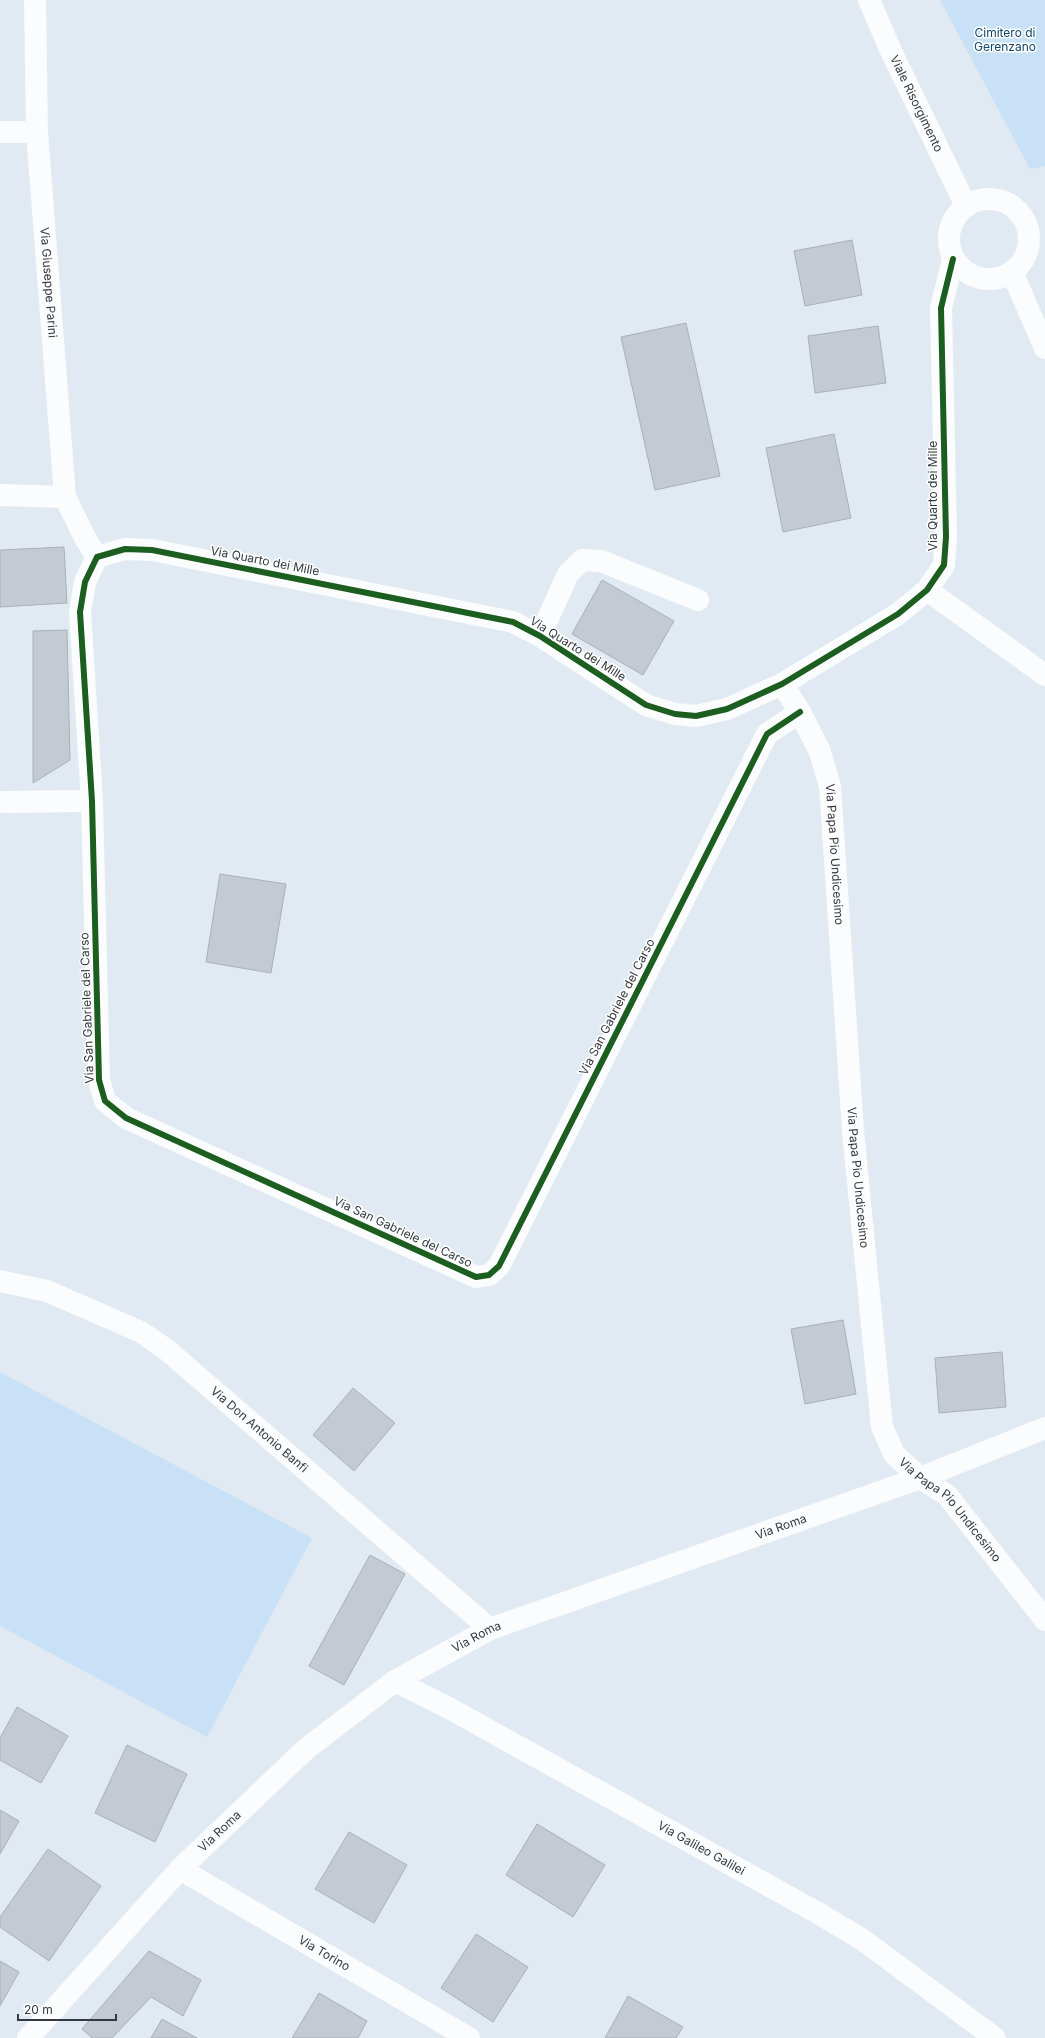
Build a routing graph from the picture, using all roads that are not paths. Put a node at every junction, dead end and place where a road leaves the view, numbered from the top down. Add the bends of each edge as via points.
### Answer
1 (35, 0) edge
2 (869, 0) edge
3 (0, 132) edge
4 (37, 132) junction
5 (966, 206) junction
6 (1037, 231) edge
7 (953, 259) junction
8 (1012, 272) junction
9 (1045, 348) edge
10 (0, 495) edge
11 (65, 497) junction
12 (97, 557) junction
13 (927, 590) junction
14 (698, 600) dead end
15 (540, 636) junction
16 (1045, 675) edge
17 (782, 684) junction
18 (800, 712) junction
19 (92, 801) junction
20 (0, 802) edge
21 (0, 1281) edge
22 (1045, 1428) edge
23 (920, 1478) junction
24 (1045, 1620) edge
25 (490, 1629) junction
26 (395, 1681) junction
27 (180, 1869) junction
28 (28, 2038) edge
29 (469, 2038) edge
30 (995, 2038) edge

1 - 4 street, Via Giuseppe Parini
2 - 5 street, Viale Risorgimento
3 - 4 street
4 - 11 street, Via Giuseppe Parini
5 - 6 street via 976,201 999,200 1019,212 1025,222
5 - 7 street via 957,214 948,236
6 - 8 street via 1020,265
7 - 8 street via 962,270 980,279 1000,278
7 - 13 street, Via Quarto dei Mille via 941,308 946,537 944,565
8 - 9 street
10 - 11 street
11 - 12 street, Via Giuseppe Parini
12 - 15 street, Via Quarto dei Mille via 125,549 152,550 513,622
12 - 19 street via 85,582 80,612
13 - 16 street
13 - 17 street, Via Quarto dei Mille via 898,614
14 - 15 street via 601,561 582,560 568,574
15 - 17 street, Via Quarto dei Mille via 646,705 675,714 696,716 727,709
17 - 18 street, Via Papa Pio Undicesimo
18 - 19 street, Via San Gabriele del Carso via 767,734 499,1266 489,1275 476,1277 126,1118 105,1101 99,1080
18 - 23 street, Via Papa Pio Undicesimo via 820,752 830,786 852,1131 882,1427 894,1454
19 - 20 street
21 - 25 street, Via Don Antonio Banfi via 47,1290 141,1332 167,1350
22 - 23 street, Via Roma
23 - 24 street, Via Papa Pio Undicesimo via 948,1495
23 - 25 street, Via Roma
25 - 26 street, Via Roma
26 - 27 street, Via Roma via 306,1749
26 - 30 street, Via Galileo Galilei via 447,1707 818,1913 863,1940
27 - 28 street, Via Roma
27 - 29 street, Via Torino

